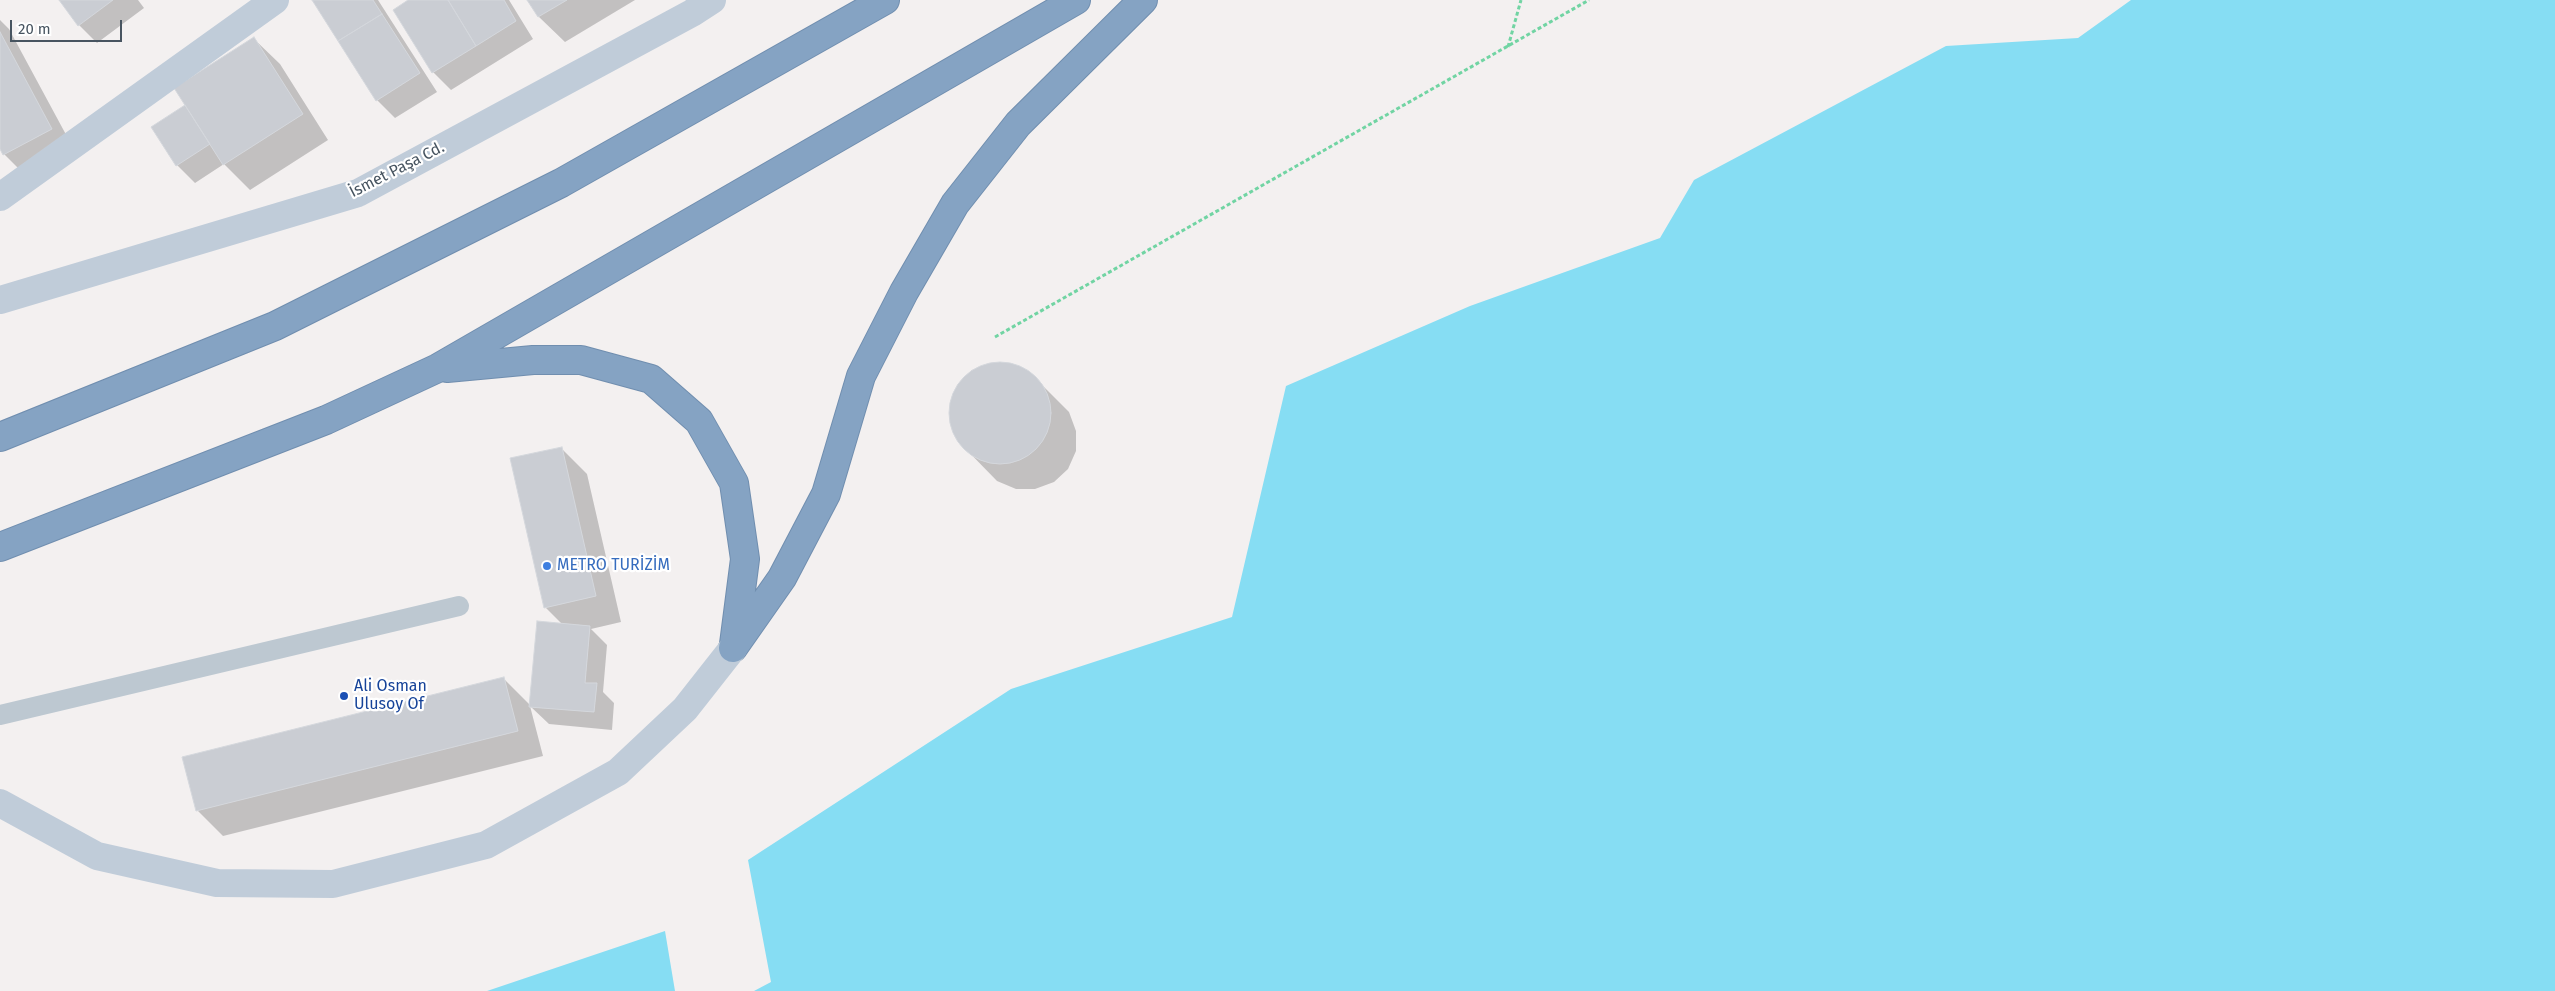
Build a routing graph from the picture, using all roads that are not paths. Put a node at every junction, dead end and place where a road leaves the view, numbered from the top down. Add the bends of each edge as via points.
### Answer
1 (275, 0) edge
2 (712, 0) edge
3 (885, 0) edge
4 (1076, 0) edge
5 (1144, 0) edge
6 (0, 197) edge
7 (0, 300) edge
8 (438, 368) junction
9 (0, 437) edge
10 (0, 547) edge
11 (458, 606) dead end
12 (733, 648) junction
13 (0, 715) edge
14 (0, 803) edge

1 - 6 main road
2 - 7 main road, İsmet Paşa Cd. via 692,14 358,193
3 - 9 highway via 561,183 284,322
4 - 8 highway
5 - 12 highway via 1018,124 955,204 904,292 861,376 826,494 782,578
8 - 10 highway via 326,420
8 - 12 highway via 533,360 581,360 651,379 699,421 734,483 737,502 745,559
11 - 13 lane
12 - 14 main road via 685,709 618,772 486,845 333,884 217,883 97,856

